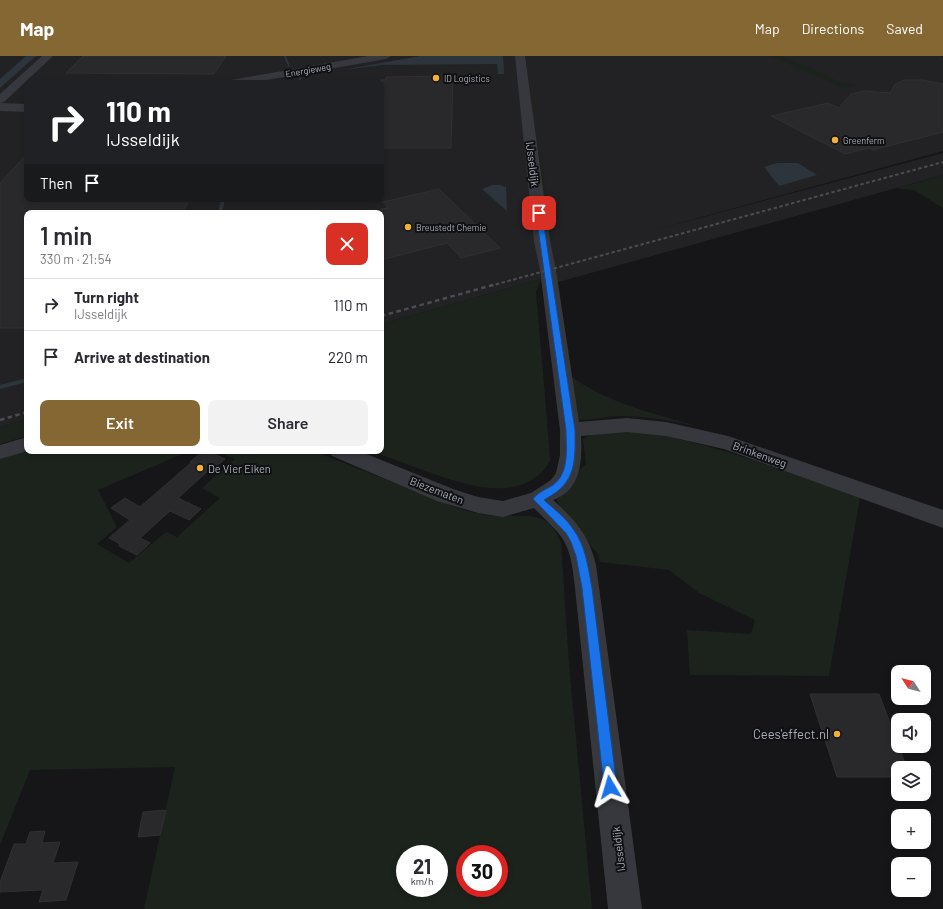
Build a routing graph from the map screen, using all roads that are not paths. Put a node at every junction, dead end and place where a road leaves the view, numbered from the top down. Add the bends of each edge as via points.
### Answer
1 (48, 56) edge
2 (386, 56) edge
3 (520, 56) edge
4 (248, 80) edge
5 (0, 100) edge
6 (0, 107) edge
7 (24, 108) edge
8 (24, 113) edge
9 (0, 114) edge
10 (570, 430) junction
11 (24, 445) edge
12 (0, 452) edge
13 (346, 454) edge
14 (538, 499) junction
15 (943, 519) edge
16 (625, 909) edge

1 - 5 street
2 - 4 street, Energieweg
3 - 10 street, IJsseldijk via 542,241
6 - 7 street
8 - 9 street
10 - 14 street, IJsseldijk via 567,475 559,486
10 - 15 street, Brinkenweg via 627,425 666,428 728,443
11 - 12 street
13 - 14 street, Biezematen via 445,495 478,505 503,509
14 - 16 street, IJsseldijk via 570,530 581,556

